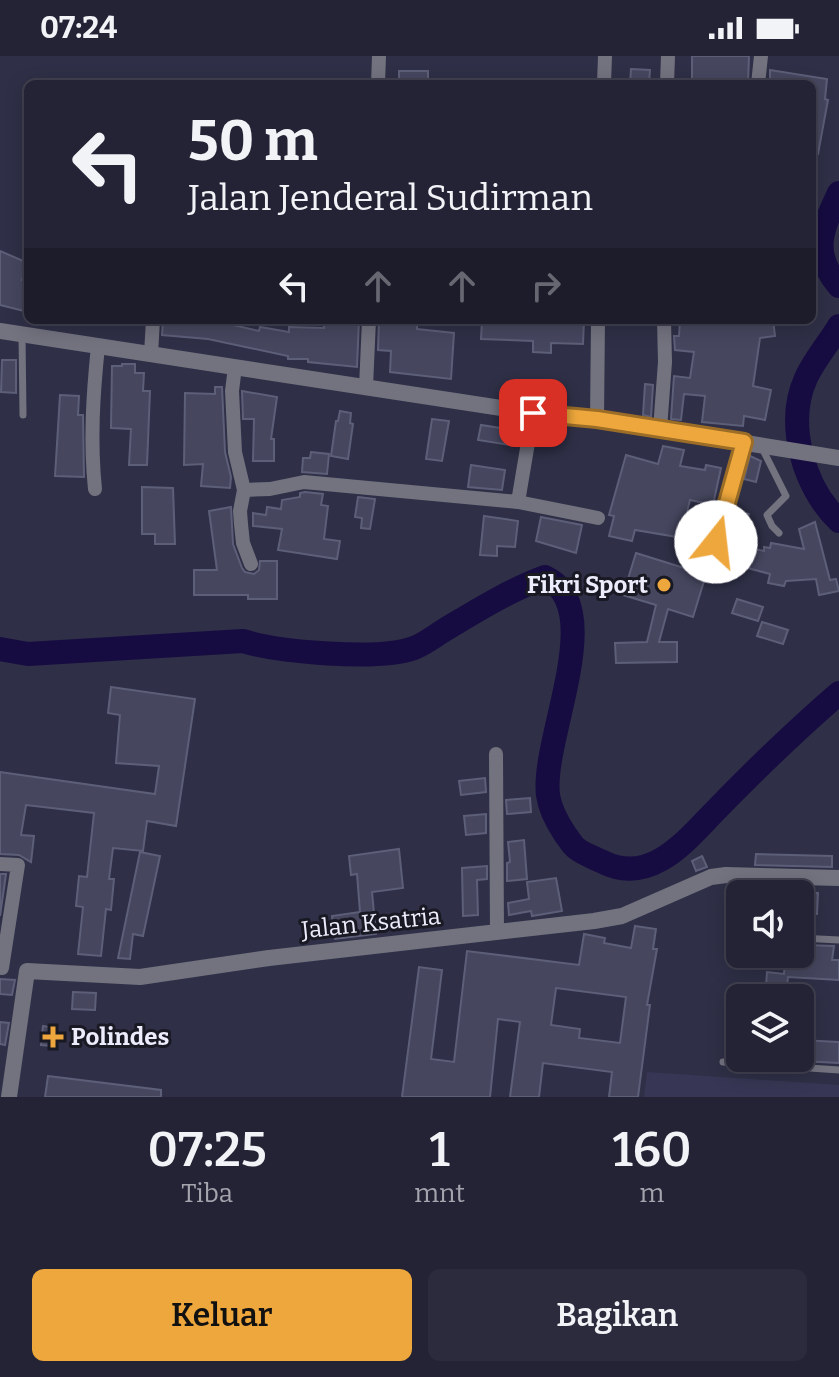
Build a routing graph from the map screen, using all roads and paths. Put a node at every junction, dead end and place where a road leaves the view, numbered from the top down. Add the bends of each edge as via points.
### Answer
1 (379, 56) edge
2 (605, 56) edge
3 (668, 56) edge
4 (761, 56) edge
5 (378, 80) edge
6 (604, 80) edge
7 (667, 80) edge
8 (758, 80) edge
9 (153, 324) edge
10 (369, 324) edge
11 (598, 324) edge
12 (664, 324) edge
13 (0, 331) edge
14 (22, 335) junction
15 (98, 346) junction
16 (151, 354) junction
17 (235, 367) junction
18 (366, 387) junction
19 (533, 413) junction
20 (23, 415) dead end
21 (597, 419) junction
22 (660, 429) junction
23 (752, 443) junction
24 (839, 458) edge
25 (95, 489) dead end
26 (244, 490) junction
27 (518, 502) junction
28 (598, 518) dead end
29 (779, 533) dead end
30 (710, 562) dead end
31 (251, 564) dead end
32 (496, 754) dead end
33 (0, 864) edge
34 (839, 878) edge
35 (497, 932) junction
36 (814, 939) edge
37 (839, 940) edge
38 (1, 968) edge
39 (27, 971) junction
40 (723, 1062) dead end
41 (839, 1070) edge
42 (9, 1097) edge

1 - 5 street
2 - 6 street
3 - 7 street
4 - 8 street
9 - 16 street
10 - 18 street
11 - 21 street
12 - 22 street
13 - 14 street
14 - 15 street
14 - 20 lane
15 - 16 street
15 - 25 street via 92,404
16 - 17 street
17 - 18 street
17 - 26 street via 235,452
18 - 19 street
19 - 21 street
19 - 27 street
21 - 22 street
22 - 23 street
23 - 24 street
23 - 29 lane via 786,496 767,515
23 - 30 street
26 - 27 street via 304,482
26 - 31 street via 242,534
27 - 28 street
32 - 35 street
33 - 38 street via 18,865
34 - 35 street, Jalan Ksatria via 711,877 622,916
35 - 39 street, Jalan Ksatria via 140,977
36 - 37 lane
38 - 39 street
39 - 42 street
40 - 41 lane

